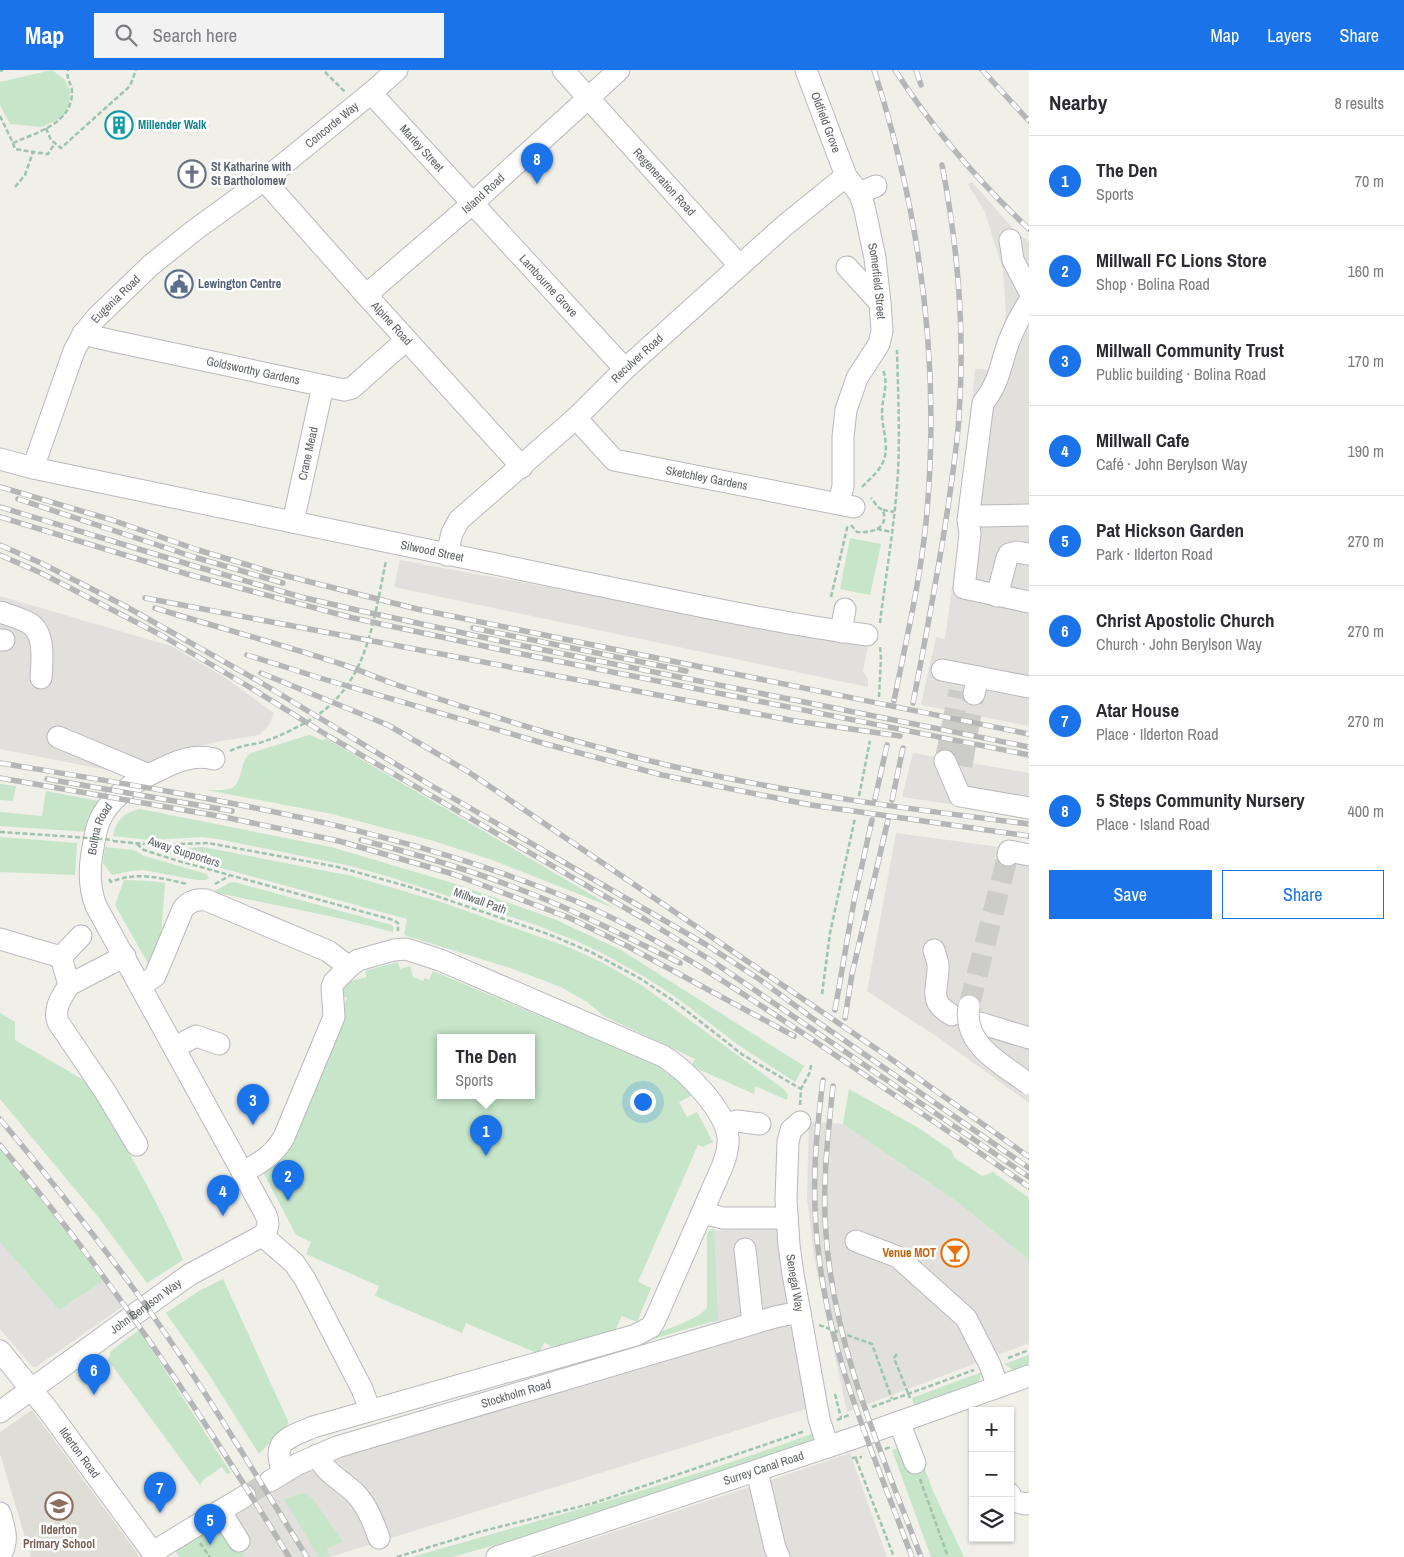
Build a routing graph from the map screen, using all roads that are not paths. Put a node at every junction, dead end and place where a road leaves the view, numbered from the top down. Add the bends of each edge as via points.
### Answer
1 (397, 70) edge
2 (563, 70) edge
3 (619, 70) edge
4 (806, 70) edge
5 (371, 93) junction
6 (589, 98) junction
7 (264, 180) junction
8 (860, 185) junction
9 (473, 203) junction
10 (1010, 240) dead end
11 (740, 266) junction
12 (847, 267) dead end
13 (1029, 292) edge
14 (366, 295) junction
15 (1029, 302) edge
16 (880, 303) junction
17 (83, 334) junction
18 (406, 340) junction
19 (625, 369) junction
20 (323, 386) junction
21 (576, 418) junction
22 (0, 459) edge
23 (522, 467) junction
24 (32, 468) junction
25 (848, 505) joint
26 (1029, 515) edge
27 (982, 516) dead end
28 (293, 522) junction
29 (1029, 554) edge
30 (447, 555) junction
31 (997, 596) junction
32 (1029, 602) edge
33 (838, 606) road end
34 (0, 612) edge
35 (841, 632) junction
36 (875, 636) road end
37 (942, 670) dead end
38 (41, 678) dead end
39 (1029, 687) edge
40 (58, 737) dead end
41 (214, 759) road end
42 (149, 775) junction
43 (1029, 799) edge
44 (1029, 808) edge
45 (1008, 855) dead end
46 (1029, 855) edge
47 (81, 936) dead end
48 (0, 939) edge
49 (934, 950) dead end
50 (125, 956) junction
51 (61, 957) junction
52 (349, 966) junction
53 (69, 985) junction
54 (141, 986) junction
55 (967, 1015) junction
56 (1029, 1038) edge
57 (219, 1044) dead end
58 (175, 1047) junction
59 (1029, 1084) edge
60 (800, 1122) dead end
61 (725, 1124) junction
62 (760, 1124) dead end
63 (137, 1145) dead end
64 (242, 1172) junction
65 (703, 1213) junction
66 (787, 1218) junction
67 (264, 1234) junction
68 (856, 1241) dead end
69 (745, 1249) dead end
70 (807, 1319) junction
71 (753, 1324) junction
72 (0, 1351) edge
73 (1029, 1376) edge
74 (998, 1386) junction
75 (32, 1389) junction
76 (370, 1410) junction
77 (0, 1412) edge
78 (899, 1422) junction
79 (828, 1447) junction
80 (317, 1455) junction
81 (915, 1463) road end
82 (757, 1471) junction
83 (245, 1496) tunnel mouth
84 (1011, 1497) edge
85 (1029, 1503) edge
86 (220, 1511) junction
87 (0, 1513) edge
88 (379, 1538) dead end
89 (239, 1541) dead end
90 (155, 1554) edge
91 (0, 1556) edge
92 (497, 1557) edge
93 (779, 1557) edge

1 - 5 street, Concorde Way
2 - 6 street, Regeneration Road
3 - 6 street, Island Road
4 - 8 street, Oldfield Grove
5 - 7 street, Concorde Way
5 - 9 street, Marley Street
6 - 9 street, Island Road
6 - 11 street, Regeneration Road
7 - 14 street, Alpine Road
7 - 17 street, Eugenia Road via 151,265
8 - 11 street, Reculver Road via 784,226
8 - 16 street, Somerfield Street via 875,258
9 - 14 street, Island Road
9 - 19 street, Lambourne Grove
10 - 13 street via 1013,260
11 - 19 street, Reculver Road
12 - 16 street
14 - 18 street, Alpine Road
15 - 31 street via 1009,340 992,392 983,403 968,520 970,534 964,588
16 - 25 street, Somerfield Street via 882,332 857,378 846,410 843,486
17 - 20 street, Goldsworthy Gardens
17 - 24 street, Eugenia Road
18 - 20 street, Goldsworthy Gardens via 352,388 344,390
18 - 23 street, Alpine Road
19 - 21 street, Reculver Road
20 - 28 street, Crane Mead
21 - 23 street, Reculver Road
21 - 25 street, Sketchley Gardens via 614,460
22 - 24 street, Silwood Street
23 - 30 street, Reculver Road via 459,520
24 - 28 street, Silwood Street
26 - 27 street
28 - 30 street, Silwood Street via 388,551
29 - 31 street via 1010,554
30 - 35 street, Silwood Street
31 - 32 street
33 - 35 street
34 - 38 street via 29,622 38,633
35 - 36 street, Silwood Street
37 - 39 street via 969,684
40 - 42 street
41 - 42 street, Bolina Road via 193,757
42 - 50 street, Bolina Road via 132,785 106,809 99,823 91,860 93,897
43 - 44 street via 966,788 953,769 960,796
45 - 46 street via 1009,851
47 - 51 street
48 - 51 street
49 - 55 street via 938,965 936,1000 940,1006
50 - 53 street
50 - 54 street, Bolina Road
51 - 53 street
52 - 54 street via 328,951 201,900 190,902 183,908 155,976
52 - 61 street via 358,960 406,949 440,960 664,1056 693,1080
52 - 64 street via 332,987 334,1017 282,1142 264,1160
53 - 63 street via 57,1008 58,1022
54 - 58 street, Bolina Road
55 - 56 street
55 - 59 street, bridge via 971,1034 977,1043
57 - 58 street via 196,1036
58 - 64 street, Bolina Road
60 - 66 street, Senegal Way via 791,1130 788,1142
61 - 62 street via 737,1121
61 - 65 street via 727,1155
64 - 67 street, Bolina Road via 267,1219
65 - 66 street via 724,1218
65 - 76 street via 656,1320 644,1332
66 - 70 street, Senegal Way via 793,1274
67 - 75 street, John Berylson Way via 190,1275
67 - 76 street via 305,1279
68 - 74 street via 898,1257 966,1318
69 - 71 street
70 - 71 street, Stockholm Road
70 - 79 street, Senegal Way via 819,1419
71 - 80 street, Stockholm Road
72 - 75 street, Ilderton Road
73 - 74 street, Surrey Canal Road
74 - 78 street, Surrey Canal Road
75 - 77 street, John Berylson Way
75 - 90 street, Ilderton Road
76 - 80 street, Stockholm Road via 313,1427 282,1443 277,1476
78 - 79 street, Surrey Canal Road
78 - 81 street
79 - 82 street, Surrey Canal Road
80 - 88 street via 323,1468 357,1495
82 - 92 street, Surrey Canal Road
82 - 93 street
83 - 86 street
84 - 85 street via 1013,1501
86 - 89 street
86 - 90 street
87 - 91 street via 6,1537

